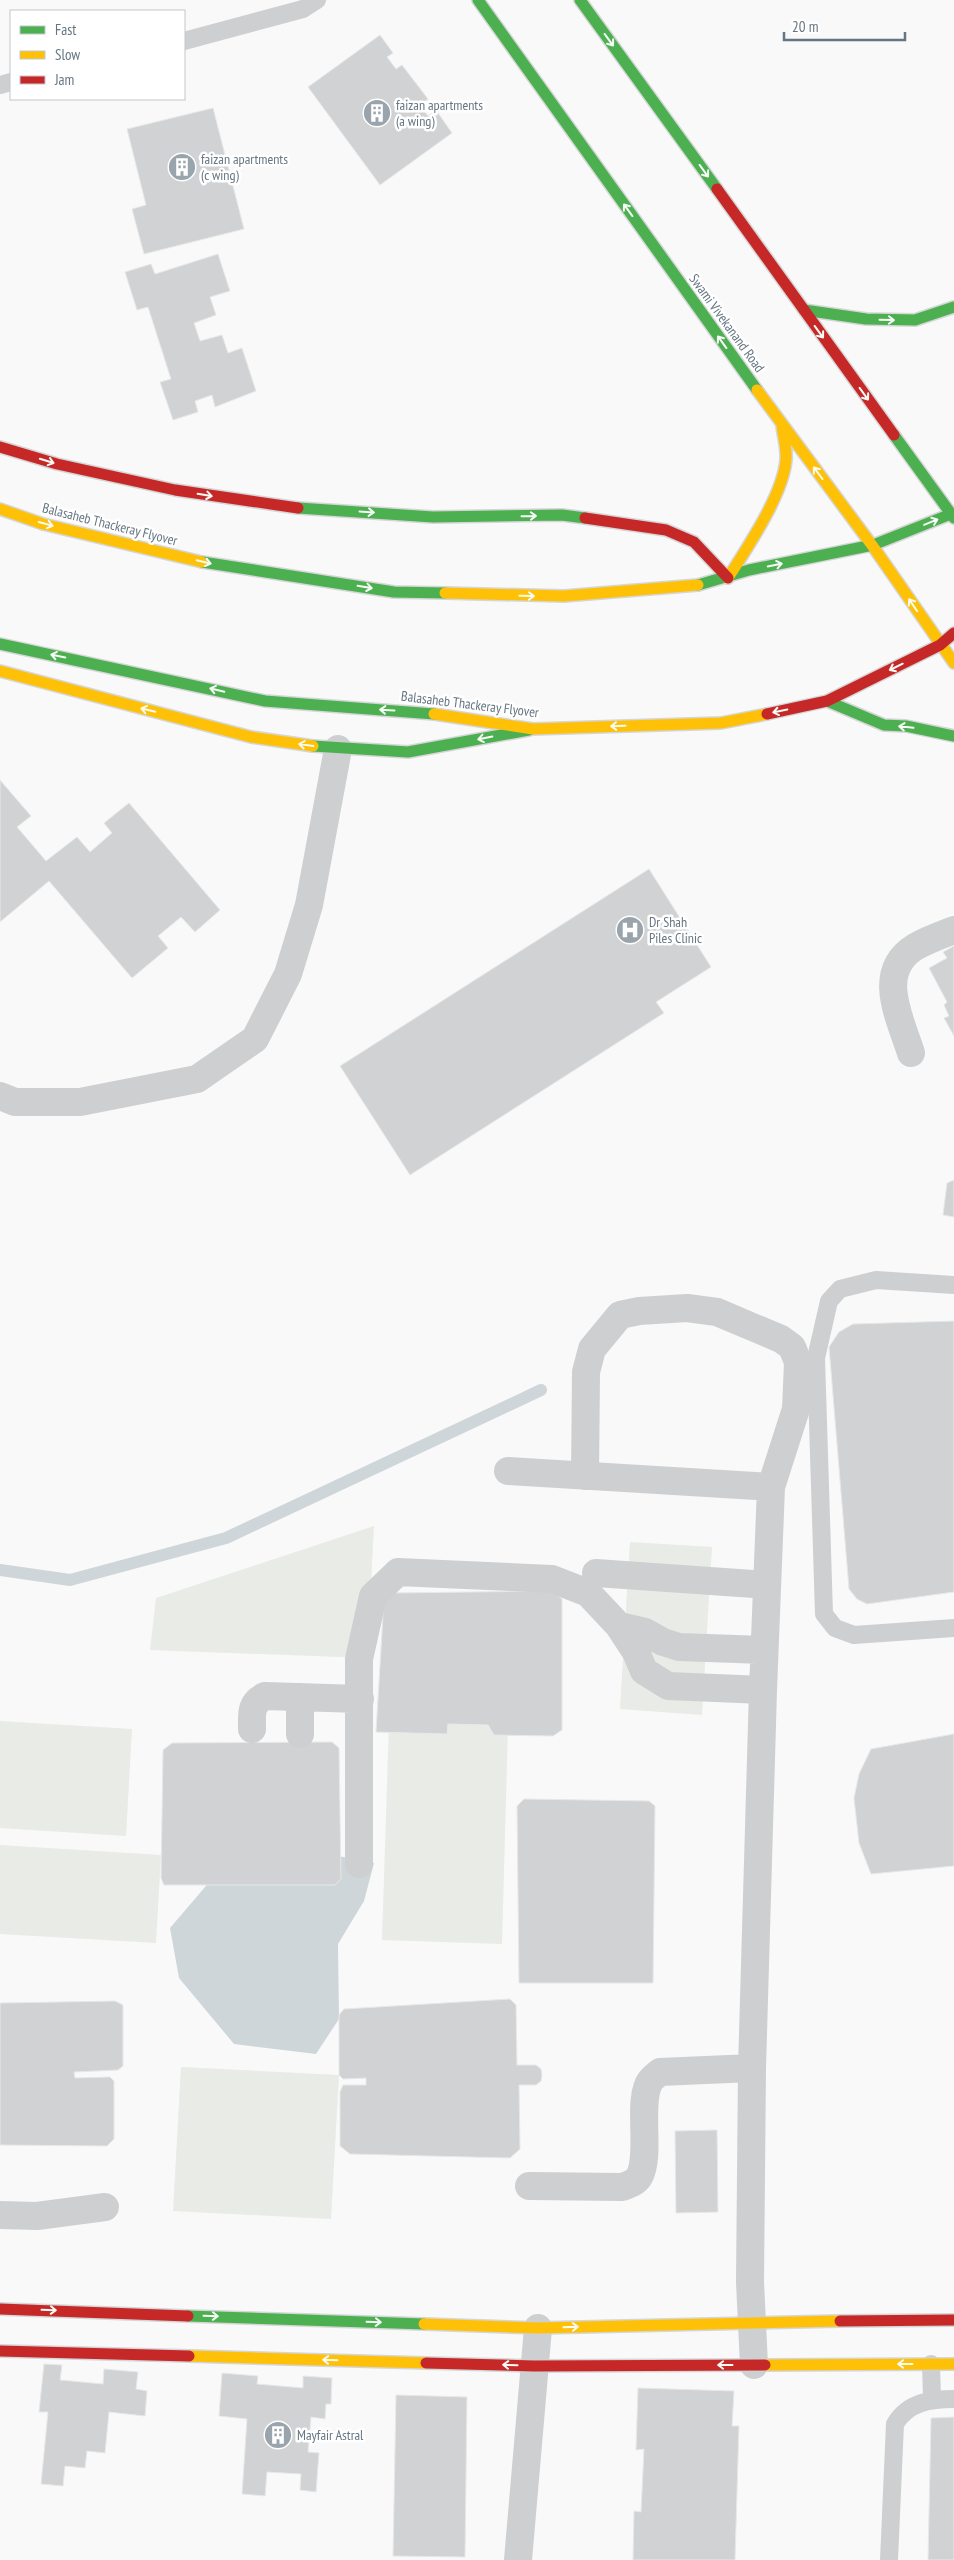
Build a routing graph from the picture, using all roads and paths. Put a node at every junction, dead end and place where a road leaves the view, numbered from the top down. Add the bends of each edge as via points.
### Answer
1 (317, 0) edge
2 (478, 0) edge
3 (580, 0) edge
4 (185, 41) edge
5 (954, 307) edge
6 (804, 310) junction
7 (782, 425) junction
8 (0, 447) edge
9 (954, 501) edge
10 (0, 509) edge
11 (952, 516) edge
12 (873, 546) junction
13 (728, 578) junction
14 (954, 633) edge
15 (0, 644) edge
16 (940, 645) junction
17 (954, 663) edge
18 (0, 671) edge
19 (827, 700) junction
20 (533, 729) junction
21 (954, 736) edge
22 (338, 749) junction
23 (954, 930) edge
24 (911, 1053) dead end
25 (0, 1096) edge
26 (954, 1285) edge
27 (508, 1471) dead end
28 (585, 1476) junction
29 (772, 1487) junction
30 (596, 1573) dead end
31 (767, 1585) junction
32 (619, 1626) junction
33 (954, 1628) edge
34 (764, 1650) junction
35 (763, 1690) junction
36 (300, 1697) junction
37 (360, 1699) junction
38 (252, 1729) dead end
39 (300, 1734) dead end
40 (359, 1864) dead end
41 (752, 2068) junction
42 (529, 2186) dead end
43 (105, 2207) dead end
44 (0, 2215) edge
45 (0, 2309) edge
46 (182, 2315) junction
47 (954, 2320) edge
48 (753, 2322) junction
49 (538, 2328) junction
50 (182, 2331) dead end
51 (0, 2351) edge
52 (931, 2364) junction
53 (954, 2364) edge
54 (754, 2365) junction
55 (534, 2366) junction
56 (932, 2399) junction
57 (954, 2399) edge
58 (518, 2560) edge
59 (889, 2560) edge

1 - 4 lane via 303,9
7 -> 2 main road, Swami Vivekanand Road
3 -> 6 main road
6 -> 5 main road via 866,319 915,320
6 -> 11 main road
12 -> 7 main road, Swami Vivekanand Road
7 - 13 main road via 786,460 779,484 748,548
8 -> 13 main road via 58,464 175,490 287,507 433,517 562,515 666,530 694,542
9 - 11 main road
10 -> 13 main road, Balasaheb Thackeray Flyover via 43,524 216,565 394,592 564,596 707,584
12 -> 11 main road, Balasaheb Thackeray Flyover
13 -> 12 main road, Balasaheb Thackeray Flyover via 750,570
16 -> 12 main road, Swami Vivekanand Road
14 - 16 main road, Balasaheb Thackeray Flyover
20 -> 15 main road, Balasaheb Thackeray Flyover via 424,712 265,702
16 - 17 main road, Swami Vivekanand Road
16 -> 19 main road, Balasaheb Thackeray Flyover
22 -> 18 main road via 251,737
19 -> 20 main road, Balasaheb Thackeray Flyover via 721,723
21 -> 19 main road via 884,725
20 -> 22 main road via 408,752
22 - 25 street via 309,905 288,974 255,1039 196,1079 80,1102 15,1102
23 - 24 street via 914,948 900,960 893,974 892,990
26 - 33 lane via 876,1280 840,1289 829,1302 816,1358 824,1614 835,1628 854,1635
27 - 28 street
28 - 29 street
28 - 29 street via 586,1372 592,1349 620,1315 687,1308 717,1312 781,1339 792,1347 798,1362 796,1409
29 - 31 street
30 - 31 street
31 - 34 street
32 - 34 street via 645,1632 679,1647
32 - 35 street via 644,1671 668,1686
32 - 37 street via 588,1593 552,1579 398,1572 373,1596 359,1659
34 - 35 street
35 - 41 street
36 - 37 street
36 - 38 street via 265,1696 257,1700 252,1708
36 - 39 street
37 - 40 street
41 - 42 street via 660,2072 650,2080 646,2093 642,2164 639,2177 633,2183 622,2187
41 - 48 street via 750,2282
43 - 44 street via 36,2216
45 -> 46 main road
46 -> 49 main road
46 - 50 main road
47 - 48 main road
49 -> 48 main road
48 - 54 street
49 - 55 street
55 -> 51 main road via 183,2352
52 - 53 main road
52 -> 54 main road
52 - 56 lane
54 -> 55 main road
55 - 58 street
56 - 57 lane
56 - 59 lane via 901,2413 895,2424

